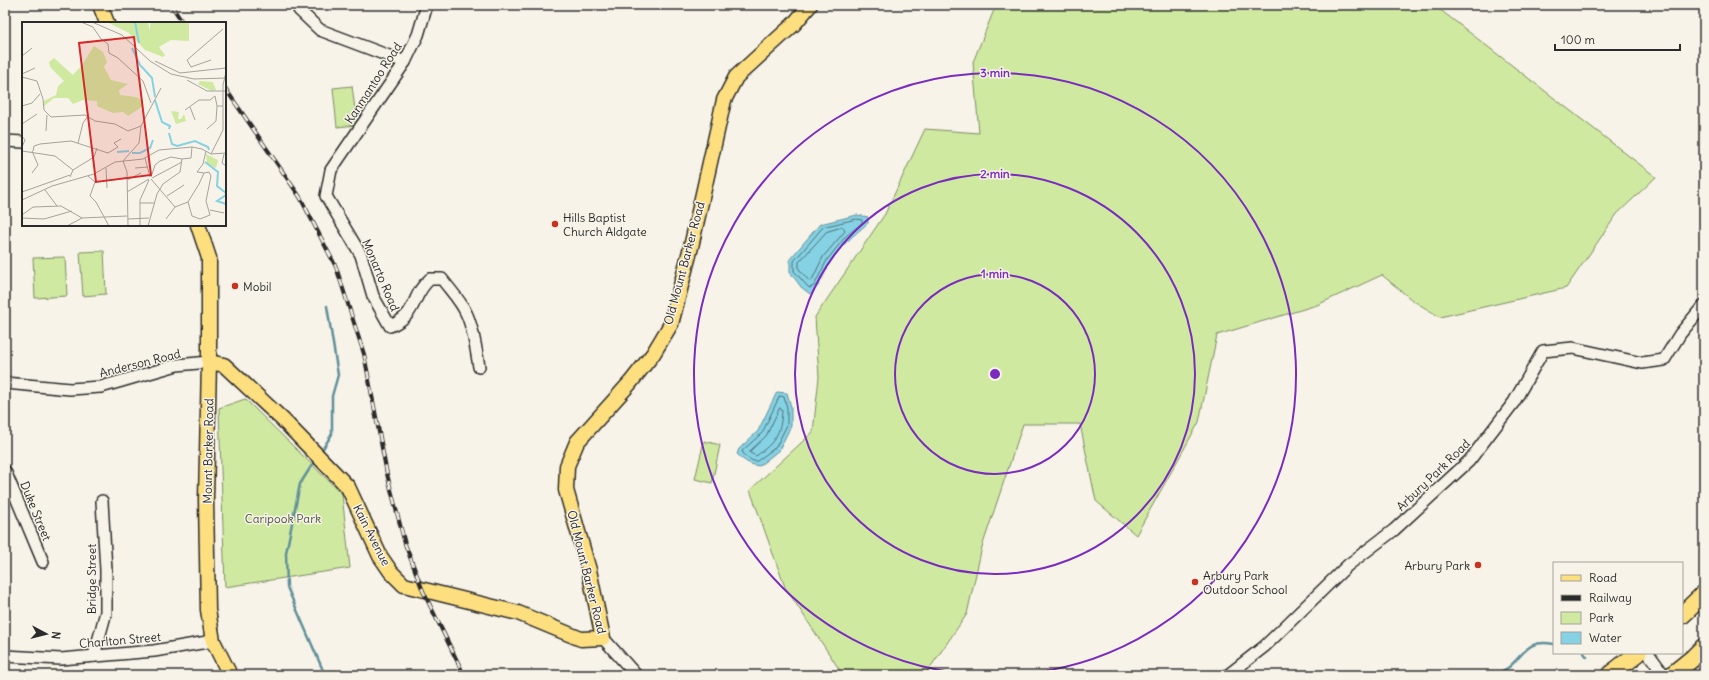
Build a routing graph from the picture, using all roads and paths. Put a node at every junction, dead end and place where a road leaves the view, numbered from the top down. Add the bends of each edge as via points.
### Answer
1 (100, 5) edge
2 (298, 5) edge
3 (427, 5) edge
4 (810, 5) edge
5 (107, 22) edge
6 (405, 62) junction
7 (5, 141) edge
8 (22, 142) edge
9 (331, 170) joint
10 (198, 226) edge
11 (1704, 305) edge
12 (209, 362) junction
13 (479, 367) dead end
14 (5, 383) edge
15 (5, 470) edge
16 (102, 501) dead end
17 (43, 562) dead end
18 (1704, 594) edge
19 (1683, 614) edge
20 (603, 638) junction
21 (213, 641) junction
22 (1704, 647) edge
23 (1637, 654) edge
24 (1649, 654) edge
25 (5, 656) edge
26 (94, 656) junction
27 (230, 675) edge
28 (636, 675) edge
29 (1228, 675) edge
30 (1610, 675) edge
31 (1664, 675) edge
32 (1672, 675) edge

1 - 5 main road
2 - 6 street via 299,10 320,30
3 - 6 street, Kanmantoo Road via 418,35
4 - 20 main road, Old Mount Barker Road via 794,24 736,77 724,100 671,324 653,354 577,442 567,466 566,490 589,570
6 - 9 street, Kanmantoo Road
7 - 8 street
9 - 13 street, Monarto Road via 326,196 361,254 373,296 390,326 400,322 412,310 421,286 430,279 442,279 467,314
10 - 12 main road, Mount Barker Road via 209,258
11 - 29 street, Arbury Park Road via 1680,334 1664,360 1642,363 1572,348 1543,351 1514,402 1469,461 1394,530 1348,565 1265,646
12 - 14 street, Anderson Road via 177,364 101,387 70,389
12 - 20 main road, Kain Avenue via 224,365 283,420 348,487 380,556 404,585 518,613 581,638
12 - 21 main road, Mount Barker Road via 206,500 208,610
15 - 17 street, Duke Street
16 - 26 street, Bridge Street via 106,612
18 - 19 highway
20 - 28 street, Old Mount Barker Road
21 - 26 street, Charlton Street via 154,651
21 - 27 main road, Mount Barker Road
22 - 32 highway
23 - 30 highway
24 - 31 street
25 - 26 street, Charlton Street via 61,659

